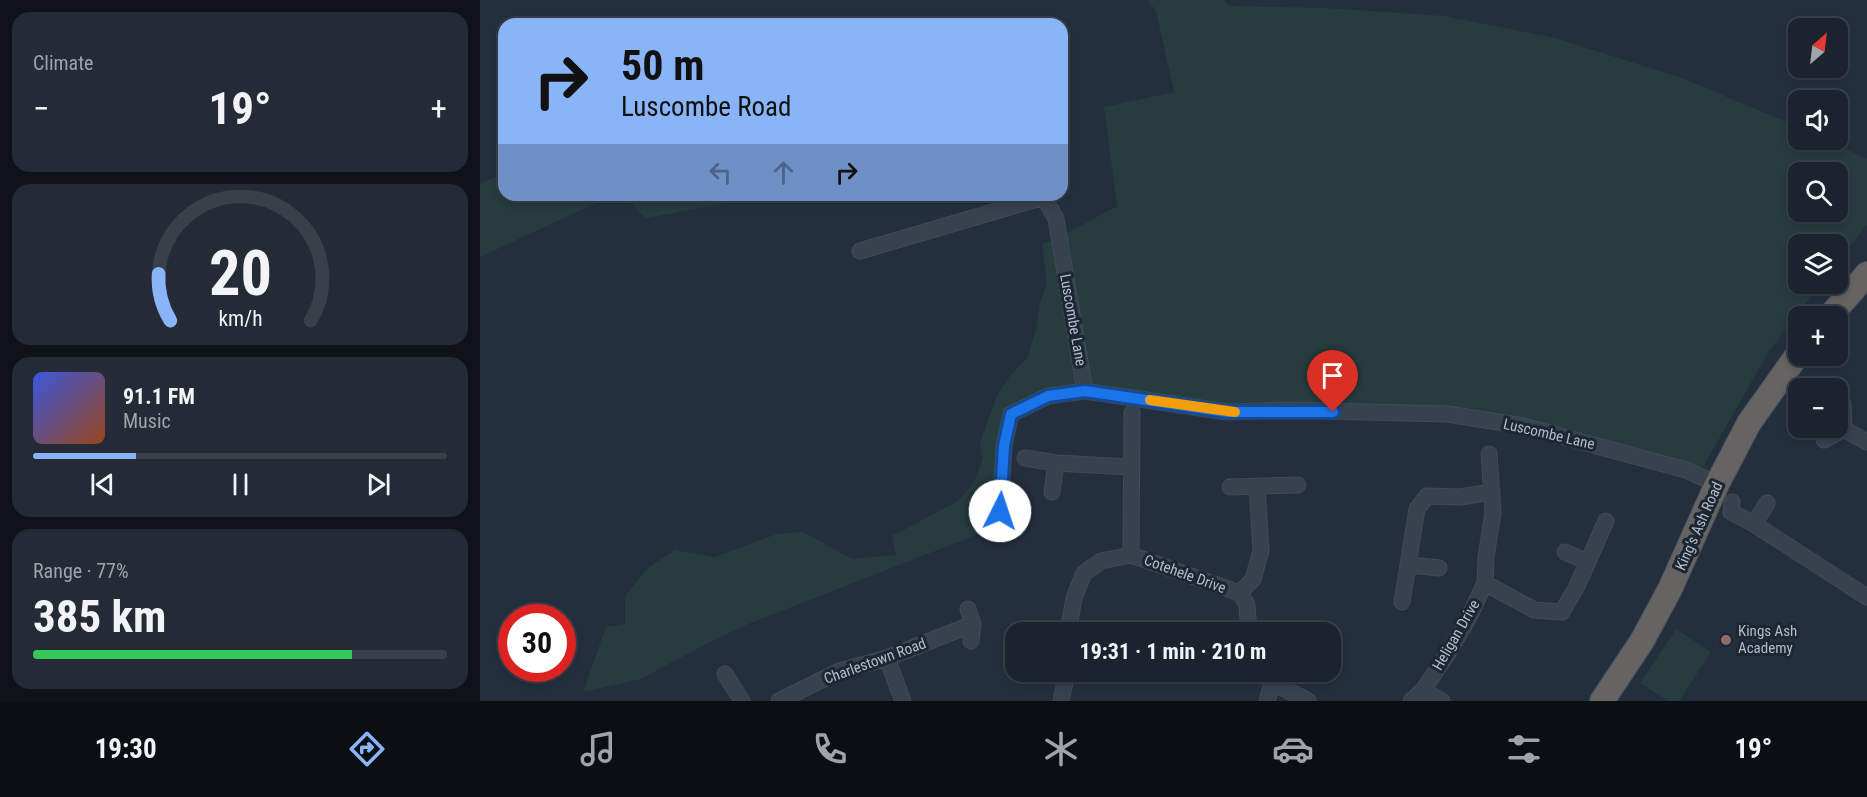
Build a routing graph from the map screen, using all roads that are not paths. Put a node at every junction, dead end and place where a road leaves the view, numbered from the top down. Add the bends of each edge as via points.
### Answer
1 (1030, 201) edge
2 (1046, 201) edge
3 (860, 251) dead end
4 (1867, 274) edge
5 (1839, 306) edge
6 (1789, 366) edge
7 (1085, 391) junction
8 (1132, 413) dead end
9 (1848, 431) edge
10 (1828, 438) edge
11 (1824, 440) dead end
12 (1867, 442) edge
13 (1489, 454) dead end
14 (1025, 458) dead end
15 (1056, 463) junction
16 (1130, 467) junction
17 (1298, 485) dead end
18 (1257, 486) junction
19 (1230, 487) dead end
20 (1052, 492) dead end
21 (1492, 492) junction
22 (1724, 493) junction
23 (1767, 503) dead end
24 (1606, 521) dead end
25 (1754, 524) junction
26 (999, 533) dead end
27 (1565, 552) dead end
28 (1131, 555) junction
29 (1588, 562) junction
30 (1408, 565) junction
31 (1440, 568) dead end
32 (1485, 583) junction
33 (1240, 594) junction
34 (1867, 597) edge
35 (1401, 602) dead end
36 (1070, 622) edge
37 (1248, 622) edge
38 (971, 641) dead end
39 (887, 658) junction
40 (725, 674) dead end
41 (1064, 682) edge
42 (1267, 682) edge
43 (1276, 682) edge
44 (1423, 690) junction
45 (742, 701) edge
46 (779, 701) edge
47 (903, 701) edge
48 (1061, 701) edge
49 (1267, 701) edge
50 (1308, 701) edge
51 (1411, 701) edge
52 (1442, 701) edge
53 (1602, 701) edge

1 - 3 street, Luscombe Lane
2 - 7 street, Luscombe Lane via 1056,219
4 - 5 highway
6 - 22 highway, King's Ash Road via 1749,423
7 - 22 street, Luscombe Lane via 1227,412 1447,414 1523,426 1686,470
7 - 26 street via 1048,396 1011,414 1004,446
8 - 16 street
9 - 12 street
10 - 11 street
13 - 21 street, Heligan Drive
14 - 15 street
15 - 16 street
15 - 20 street
16 - 28 street
17 - 18 street
18 - 19 street
18 - 33 street via 1262,551 1253,579
21 - 30 street via 1460,497 1427,496 1418,509
21 - 32 street, Heligan Drive
22 - 25 street via 1731,512
22 - 53 highway, King's Ash Road via 1642,641
23 - 25 street
24 - 29 street
25 - 34 street
27 - 29 street
28 - 33 street, Cotehele Drive
28 - 36 street, Cotehele Drive via 1101,561 1084,573
29 - 32 street via 1562,612 1534,610
30 - 31 street
30 - 35 street
32 - 44 street, Heligan Drive via 1468,620
33 - 37 street, Cotehele Drive
38 - 39 street, Charlestown Road via 970,617
39 - 46 street, Charlestown Road via 840,671
39 - 47 street
40 - 45 street
41 - 48 street
42 - 49 street
43 - 50 street
44 - 51 street, Heligan Drive
44 - 52 street

